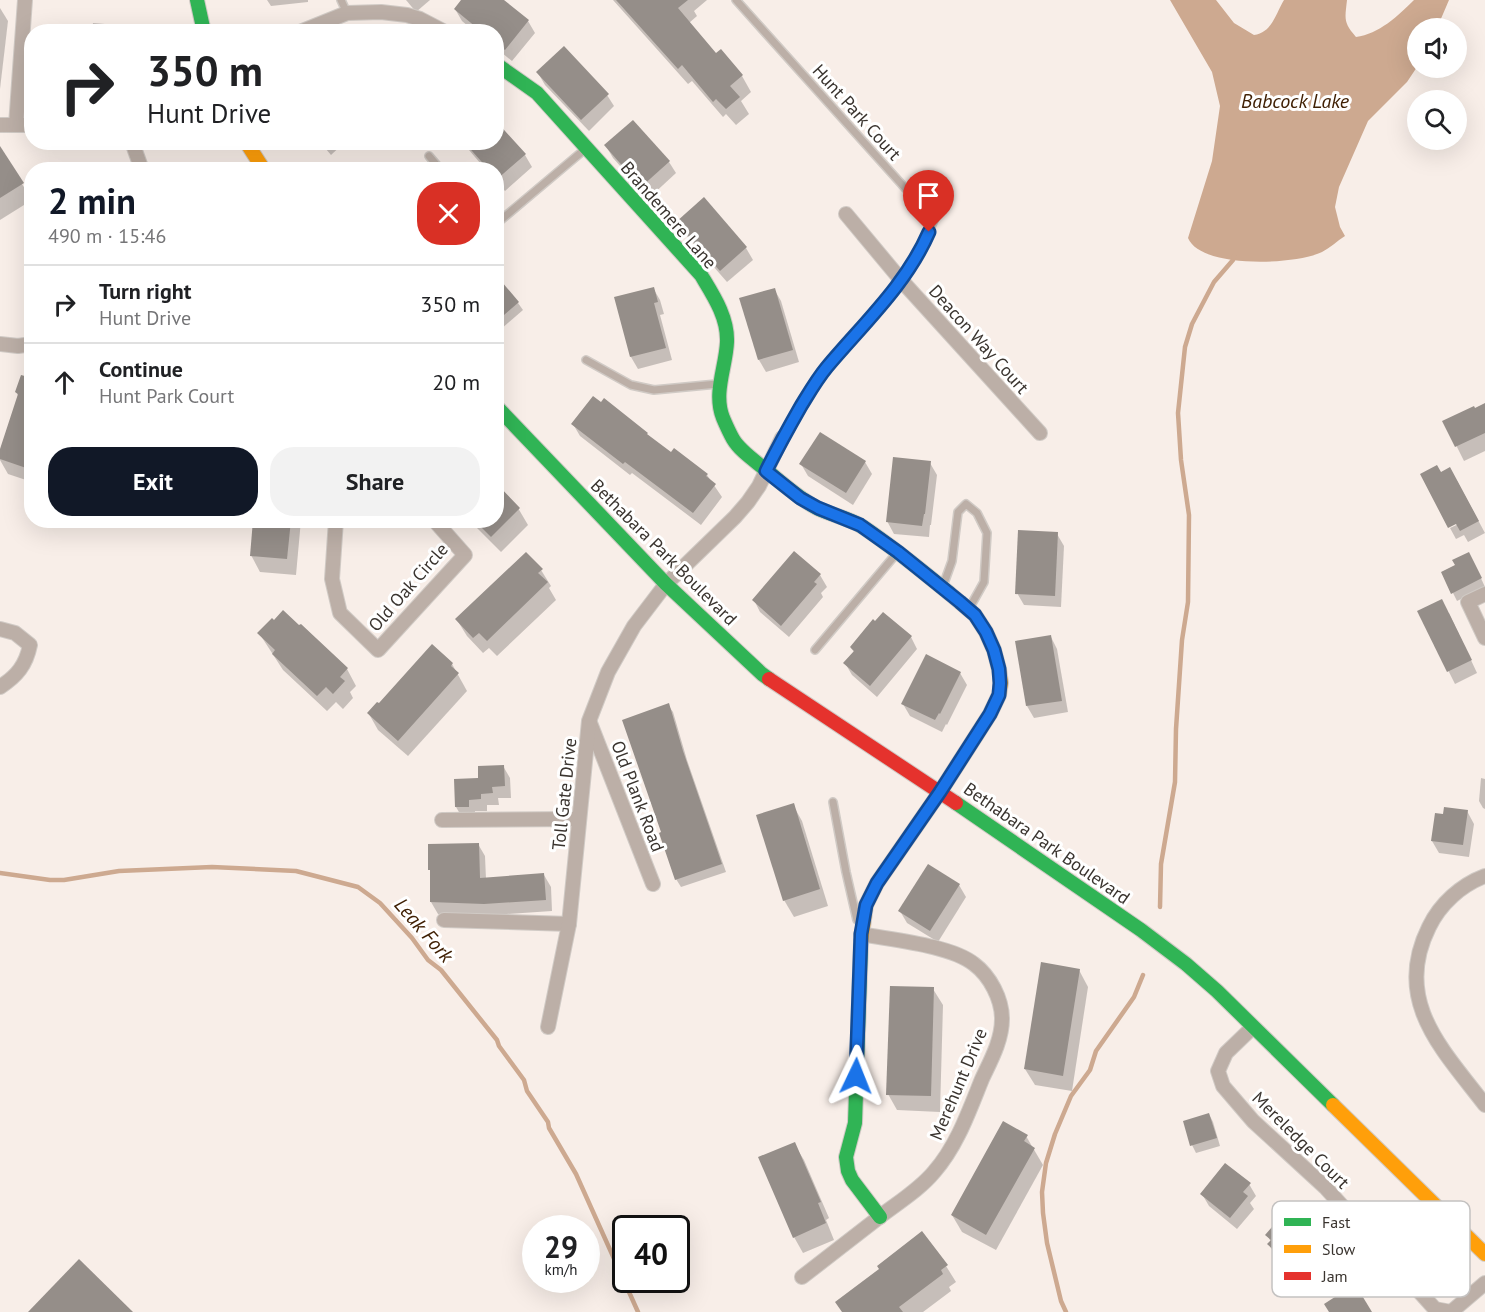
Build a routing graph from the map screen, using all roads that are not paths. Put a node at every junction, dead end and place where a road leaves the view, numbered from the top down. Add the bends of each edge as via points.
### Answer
1 (25, 0) edge
2 (197, 0) edge
3 (340, 0) edge
4 (736, 0) edge
5 (347, 13) junction
6 (202, 24) edge
7 (320, 24) edge
8 (430, 24) edge
9 (504, 69) edge
10 (0, 125) edge
11 (16, 125) junction
12 (24, 125) edge
13 (586, 148) junction
14 (429, 156) dead end
15 (434, 162) edge
16 (846, 214) dead end
17 (504, 217) edge
18 (901, 280) junction
19 (0, 344) edge
20 (24, 345) edge
21 (586, 360) dead end
22 (720, 383) junction
23 (504, 414) edge
24 (1040, 433) dead end
25 (783, 438) joint
26 (766, 471) junction
27 (335, 528) edge
28 (441, 528) edge
29 (898, 552) junction
30 (666, 584) junction
31 (942, 587) junction
32 (1485, 594) edge
33 (968, 609) junction
34 (0, 629) edge
35 (1485, 638) edge
36 (815, 650) dead end
37 (0, 687) edge
38 (589, 721) junction
39 (940, 792) junction
40 (833, 802) dead end
41 (579, 819) junction
42 (442, 820) dead end
43 (1485, 876) edge
44 (653, 884) dead end
45 (444, 920) dead end
46 (569, 924) junction
47 (861, 934) junction
48 (548, 1027) dead end
49 (1253, 1027) junction
50 (1485, 1105) edge
51 (1338, 1201) edge
52 (1431, 1201) edge
53 (880, 1217) junction
54 (1470, 1239) edge
55 (1485, 1254) edge
56 (802, 1277) dead end
57 (1485, 1283) edge
58 (1470, 1296) edge
59 (1424, 1297) edge
60 (1469, 1297) edge
61 (1451, 1312) edge

1 - 11 street
2 - 6 street
3 - 5 lane
4 - 18 lane, Hunt Park Court via 905,188 929,200 942,201 922,247
5 - 7 street
5 - 8 street via 407,15
9 - 13 street, Brandemere Lane via 537,93
10 - 11 street
11 - 12 street
13 - 17 lane
13 - 22 street, Brandemere Lane via 701,275 715,298 727,342
14 - 15 lane
16 - 18 street, Deacon Way Court
18 - 24 street, Deacon Way Court
18 - 25 lane, Hunt Park Court via 814,384
19 - 20 street
21 - 22 lane via 631,385 654,390
22 - 26 street, Brandemere Lane via 722,415 733,439
23 - 30 street, Bethabara Park Boulevard
25 - 26 street, Toll Gate Drive
26 - 29 street, Brandemere Lane via 800,498 860,525
26 - 30 street, Toll Gate Drive via 735,518
27 - 28 street, Old Oak Circle via 332,579 340,613 378,650 465,555
29 - 31 street, Brandemere Lane
29 - 36 lane
30 - 38 street, Toll Gate Drive via 620,649
30 - 39 street, Bethabara Park Boulevard via 762,674
31 - 33 street, Brandemere Lane
31 - 33 lane via 952,561 958,512 966,504 977,513 987,533 984,582
32 - 35 street via 1468,602
33 - 39 street, Brandemere Lane via 994,650 1000,689 990,714
34 - 37 street via 15,633 30,645 28,658 13,679
38 - 41 street, Toll Gate Drive
38 - 44 street, Old Plank Road
39 - 47 street, Brandemere Lane via 877,883 866,905
39 - 49 street, Bethabara Park Boulevard via 1157,942 1217,991
40 - 47 lane
41 - 42 street
41 - 46 street, Toll Gate Drive
43 - 50 street via 1459,890 1432,920 1423,937 1416,974 1417,995 1430,1031
45 - 46 street
46 - 48 street, Toll Gate Drive
47 - 53 street, Brandemere Lane via 855,1123 845,1155 852,1180
47 - 53 street, Merehunt Drive via 958,954 975,964 988,979 1002,1016 996,1048 945,1157 934,1173
49 - 51 street, Mereledge Court via 1226,1053 1218,1071 1222,1086
49 - 52 street, Bethabara Park Boulevard
53 - 56 street, Merehunt Drive
54 - 55 street, Bethabara Park Boulevard
57 - 58 street, Mereledge Court
59 - 61 street, Mereledge Court via 1435,1309
60 - 61 street, Mereledge Court

